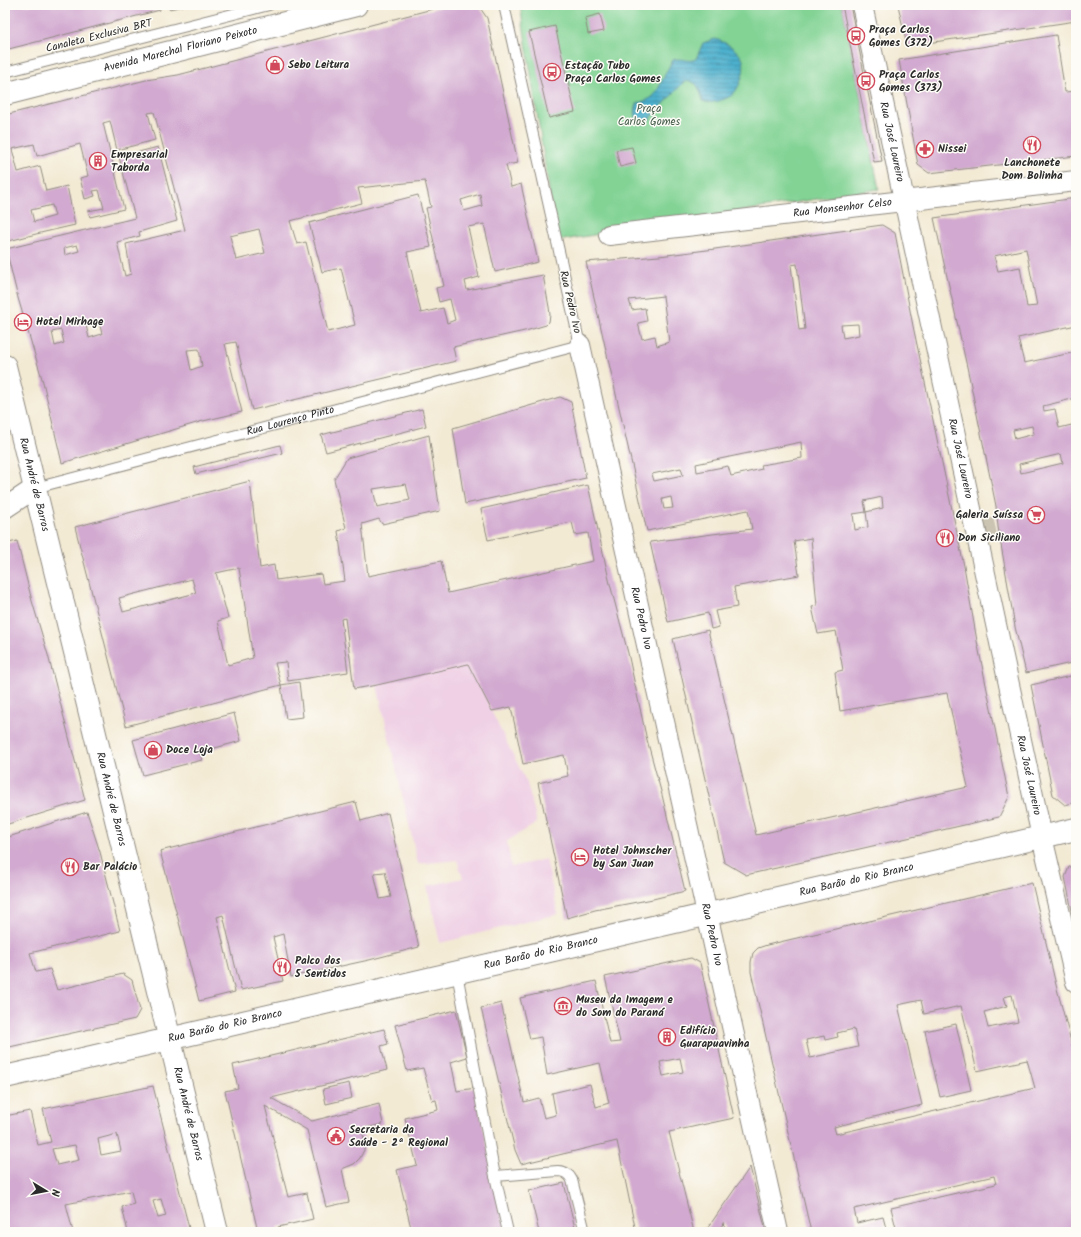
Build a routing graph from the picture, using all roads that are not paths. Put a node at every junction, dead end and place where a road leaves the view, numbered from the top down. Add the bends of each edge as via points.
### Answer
1 (269, 5) edge
2 (356, 5) edge
3 (504, 5) edge
4 (862, 5) edge
5 (5, 72) edge
6 (5, 94) edge
7 (1076, 181) edge
8 (905, 201) junction
9 (609, 235) dead end
10 (580, 344) junction
11 (5, 366) edge
12 (35, 488) junction
13 (5, 508) edge
14 (1076, 829) edge
15 (1042, 837) junction
16 (707, 915) junction
17 (457, 973) junction
18 (1076, 982) edge
19 (170, 1039) junction
20 (5, 1077) edge
21 (496, 1176) junction
22 (218, 1232) edge
23 (508, 1232) edge
24 (585, 1232) edge
25 (778, 1232) edge

1 - 5 lane, Canaleta Exclusiva BRT
2 - 6 street, Avenida Marechal Floriano Peixoto
3 - 10 lane, Rua Pedro Ivo
4 - 8 street, Rua José Loureiro
7 - 8 street, Rua Monsenhor Celso
8 - 9 street, Rua Monsenhor Celso
8 - 15 street, Rua José Loureiro
10 - 12 lane, Rua Lourenço Pinto
10 - 16 street, Rua Pedro Ivo
11 - 12 street, Rua André de Barros
12 - 13 street, Rua Lourenço Pinto
12 - 19 street, Rua André de Barros
14 - 15 street, Rua Barão do Rio Branco
15 - 16 street, Rua Barão do Rio Branco
15 - 18 street, Rua José Loureiro
16 - 17 street, Rua Barão do Rio Branco
16 - 25 street, Rua Pedro Ivo
17 - 19 street, Rua Barão do Rio Branco
17 - 21 lane
19 - 20 street, Rua Barão do Rio Branco
19 - 22 street, Rua André de Barros
21 - 23 lane
21 - 24 lane via 564,1171 572,1180

